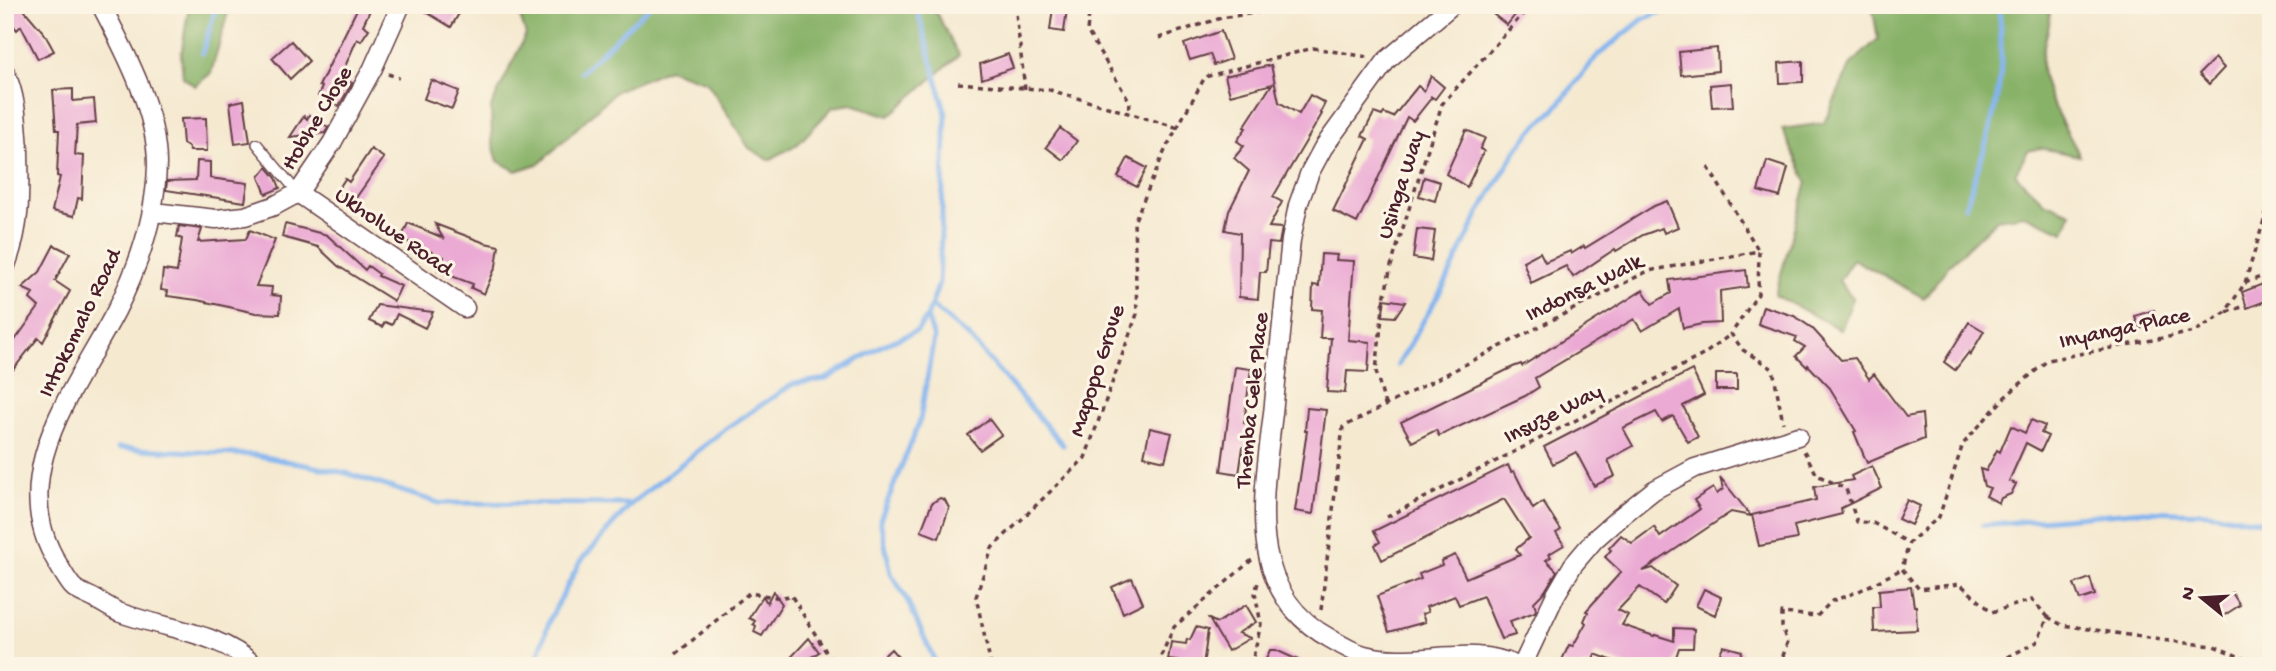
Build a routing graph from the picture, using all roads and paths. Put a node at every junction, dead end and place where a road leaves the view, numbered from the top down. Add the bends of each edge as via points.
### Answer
1 (101, 5) edge
2 (401, 5) edge
3 (1015, 5) edge
4 (1090, 5) edge
5 (1306, 5) edge
6 (1452, 5) edge
7 (1531, 5) edge
8 (1158, 37) dead end
9 (1387, 60) junction
10 (5, 72) edge
11 (958, 83) dead end
12 (1025, 89) junction
13 (1129, 113) junction
14 (1179, 128) junction
15 (257, 144) dead end
16 (1708, 167) dead end
17 (298, 193) junction
18 (2271, 197) edge
19 (153, 212) junction
20 (1759, 251) junction
21 (5, 268) edge
22 (2271, 273) edge
23 (2245, 283) junction
24 (2245, 306) dead end
25 (465, 307) dead end
26 (2225, 313) junction
27 (1731, 334) junction
28 (1385, 405) junction
29 (1798, 436) junction
30 (1387, 517) dead end
31 (1909, 543) junction
32 (1265, 548) junction
33 (1270, 569) junction
34 (1902, 569) junction
35 (2048, 617) junction
36 (1318, 632) junction
37 (676, 654) dead end
38 (255, 666) edge
39 (835, 666) edge
40 (991, 666) edge
41 (1162, 666) edge
42 (1251, 666) edge
43 (1520, 666) edge
44 (1780, 666) edge
45 (1990, 666) edge
46 (2262, 666) edge

1 - 19 street, Intokomalo Road via 125,50 150,117 157,162
2 - 17 street, Hobhe Close via 338,132
3 - 12 path
4 - 13 path via 1087,31 1130,102
5 - 8 path via 1222,18
6 - 9 street, Themba Cele Place
7 - 28 path, Usinga Way via 1443,104 1384,299 1377,372
9 - 14 path, Mapopo Grove via 1313,48 1205,76
9 - 32 street, Themba Cele Place via 1323,148 1298,205 1266,475
10 - 21 street via 17,113 21,203
11 - 12 path
12 - 13 path via 1050,90
13 - 14 path
14 - 40 path, Mapopo Grove via 1134,222 1137,314 1084,458 992,548 976,597
15 - 17 lane
16 - 20 path
17 - 19 street, Hobhe Close via 245,216 216,219
17 - 25 street, Ukholwe Road
18 - 23 path, Inyanga Place
19 - 38 street, Intokomalo Road via 117,309 64,404 44,451 38,488 47,546 73,588 116,611 229,647
20 - 27 path via 1758,294
20 - 28 path, Indonsa Walk via 1648,271
22 - 23 path
23 - 26 path, Inyanga Place
24 - 26 path
26 - 31 path, Inyanga Place via 2194,332 2048,360 2005,397 1963,444 1939,517
27 - 29 path via 1743,350 1773,369 1782,422
27 - 30 path, Insuze Way via 1703,355
28 - 36 path, Indonsa Walk via 1343,427
29 - 31 path via 1818,475 1846,489 1857,522 1873,523
29 - 43 street via 1695,468 1654,490 1620,517 1573,565
31 - 34 path
32 - 33 street, Themba Cele Place
32 - 41 path via 1174,627 1160,659
33 - 36 street, Themba Cele Place via 1303,622
33 - 42 path via 1255,593 1261,624
34 - 35 path via 1919,589 1960,584 1992,612 2032,600
34 - 44 path via 1832,601 1817,616 1783,613 1787,643
35 - 45 path via 2037,642
35 - 46 path via 2062,625 2214,646
36 - 43 street, Themba Cele Place via 1363,655 1416,660 1476,656
37 - 39 path via 749,593 791,595

